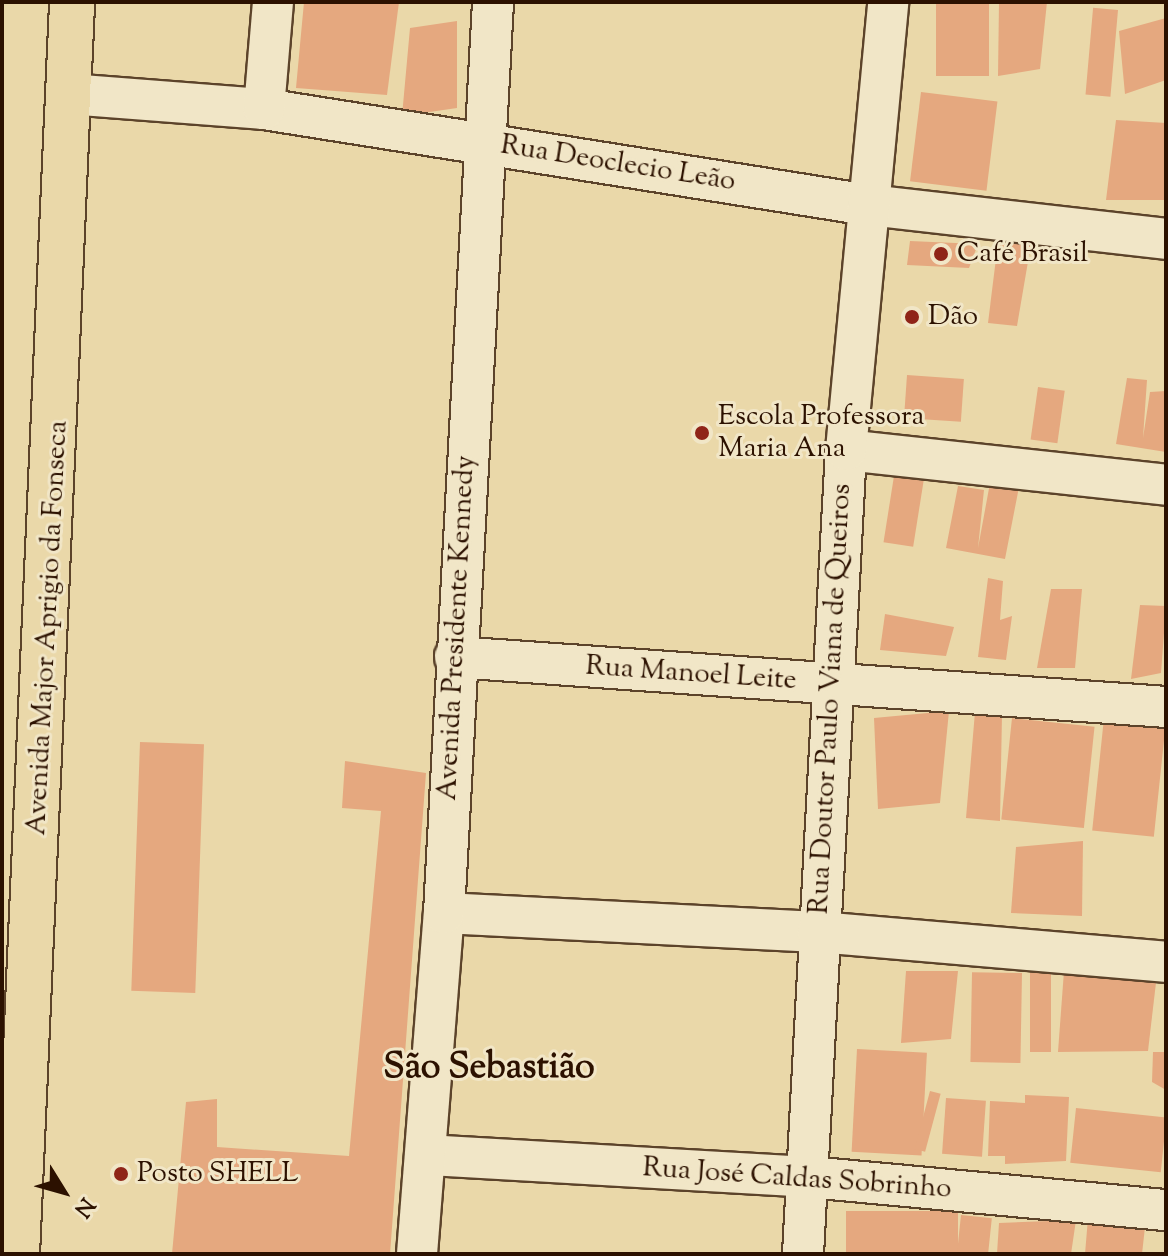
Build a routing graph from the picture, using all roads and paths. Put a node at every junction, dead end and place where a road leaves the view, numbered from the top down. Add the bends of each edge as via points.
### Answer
1 (72, 2) edge
2 (273, 2) edge
3 (493, 2) edge
4 (888, 2) edge
5 (69, 94) junction
6 (264, 109) junction
7 (481, 142) junction
8 (868, 205) junction
9 (1166, 239) edge
10 (846, 450) junction
11 (1166, 485) edge
12 (455, 657) junction
13 (832, 685) junction
14 (1166, 707) edge
15 (444, 913) junction
16 (818, 932) junction
17 (1166, 962) edge
18 (428, 1155) junction
19 (809, 1177) junction
20 (1166, 1210) edge
21 (17, 1254) edge
22 (417, 1254) edge
23 (803, 1254) edge

1 - 5 main road, Avenida Major Aprigio da Fonseca
2 - 6 street
3 - 7 street, Avenida Presidente Kennedy
4 - 8 street, Rua Doutor Paulo Viana de Queiros
5 - 6 street, Rua Deoclecio Leão
5 - 21 main road, Avenida Major Aprigio da Fonseca
6 - 7 street, Rua Deoclecio Leão
7 - 8 street, Rua Deoclecio Leão
7 - 12 street, Avenida Presidente Kennedy
8 - 9 street, Rua Deoclecio Leão
8 - 10 street, Rua Doutor Paulo Viana de Queiros
10 - 11 street
10 - 13 street, Rua Doutor Paulo Viana de Queiros
12 - 13 street, Rua Manoel Leite
12 - 15 street, Avenida Presidente Kennedy
13 - 14 street, Rua Manoel Leite
13 - 16 street, Rua Doutor Paulo Viana de Queiros
15 - 16 street
15 - 18 street, Avenida Presidente Kennedy
16 - 17 street
16 - 19 street, Rua Doutor Paulo Viana de Queiros
18 - 19 street, Rua José Caldas Sobrinho
18 - 22 street, Avenida Presidente Kennedy
19 - 20 street, Rua José Caldas Sobrinho
19 - 23 street, Rua Doutor Paulo Viana de Queiros

